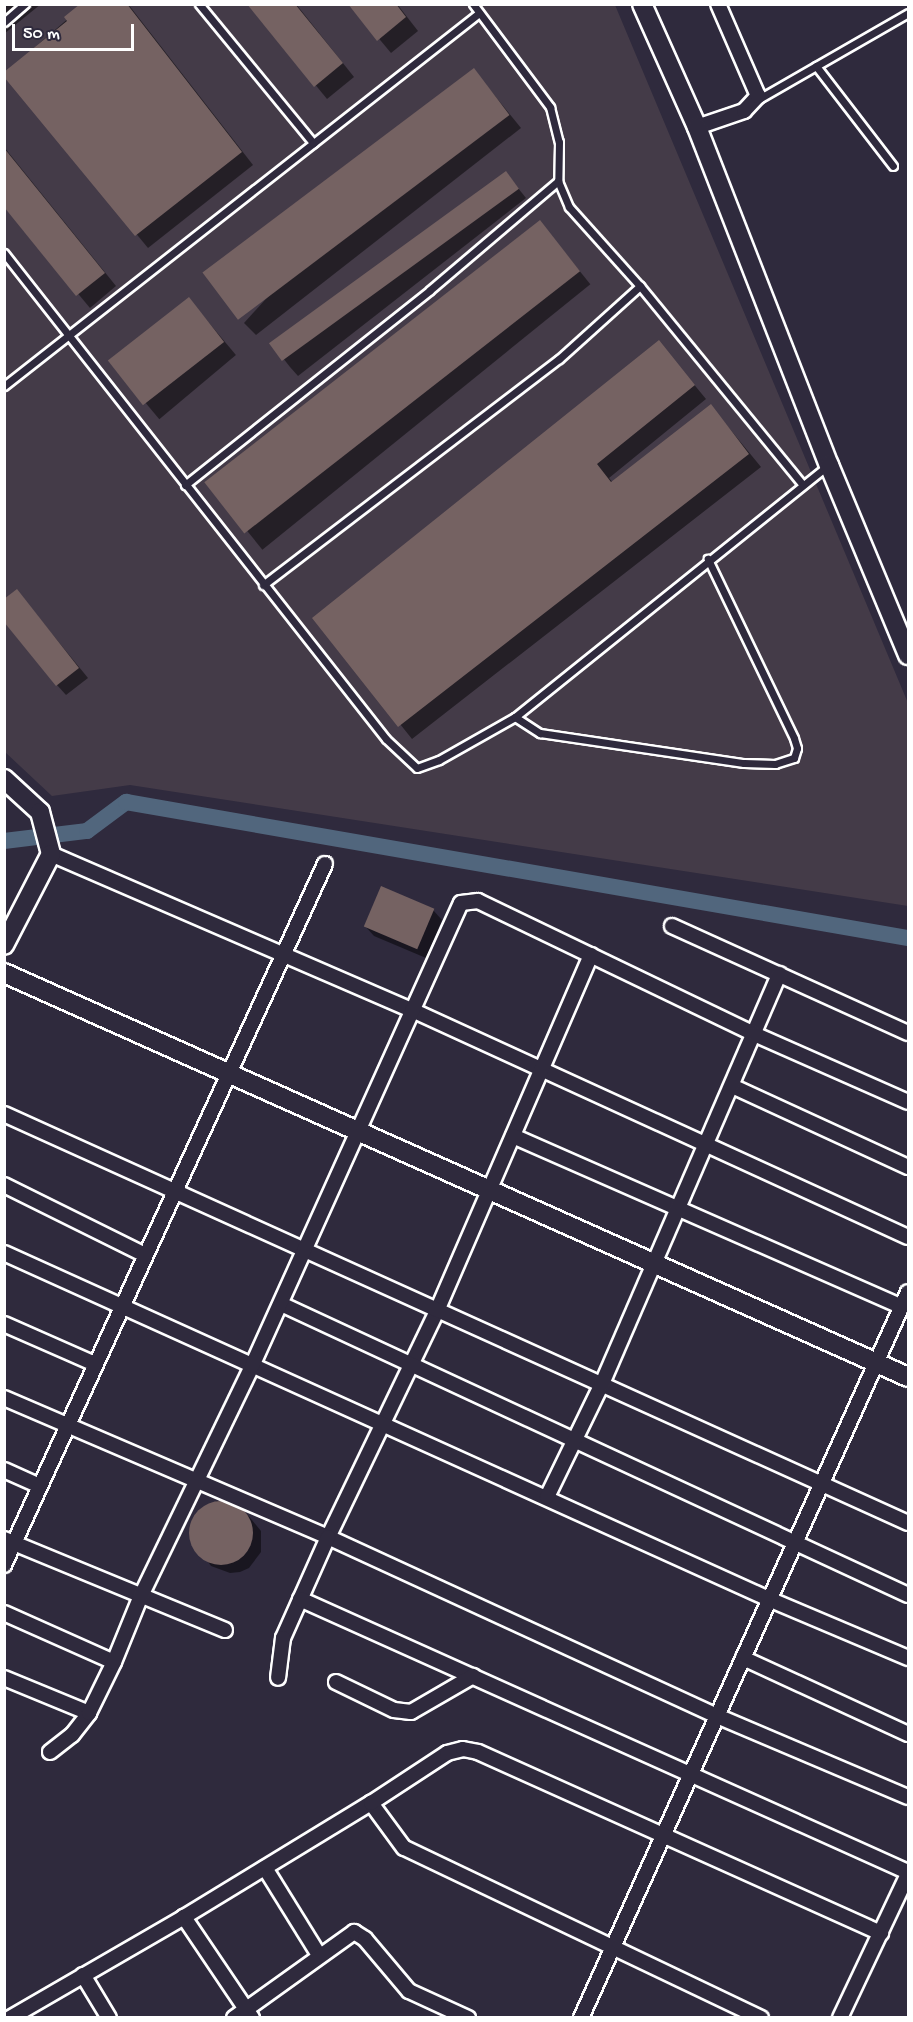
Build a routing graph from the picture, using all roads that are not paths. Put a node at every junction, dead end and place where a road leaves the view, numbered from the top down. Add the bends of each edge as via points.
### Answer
1 (25, 4) edge
2 (199, 4) edge
3 (473, 4) edge
4 (642, 4) edge
5 (718, 4) edge
6 (479, 13) junction
7 (909, 13) edge
8 (4, 22) edge
9 (816, 66) junction
10 (756, 100) junction
11 (697, 127) junction
12 (313, 144) junction
13 (893, 166) dead end
14 (558, 181) junction
15 (4, 253) edge
16 (640, 286) junction
17 (69, 335) junction
18 (4, 386) edge
19 (829, 465) junction
20 (185, 485) junction
21 (802, 485) junction
22 (708, 559) junction
23 (263, 585) junction
24 (909, 655) edge
25 (515, 717) junction
26 (4, 779) edge
27 (51, 854) junction
28 (325, 864) dead end
29 (672, 926) dead end
30 (4, 945) edge
31 (284, 954) junction
32 (591, 955) junction
33 (4, 973) edge
34 (778, 974) junction
35 (412, 1010) junction
36 (909, 1033) edge
37 (754, 1034) junction
38 (543, 1070) junction
39 (230, 1074) junction
40 (732, 1086) junction
41 (909, 1102) edge
42 (4, 1114) edge
43 (357, 1131) junction
44 (513, 1136) junction
45 (706, 1144) junction
46 (909, 1167) edge
47 (4, 1185) edge
48 (489, 1190) junction
49 (174, 1191) junction
50 (679, 1209) junction
51 (909, 1237) edge
52 (4, 1252) edge
53 (304, 1252) junction
54 (145, 1255) junction
55 (654, 1264) junction
56 (909, 1292) edge
57 (122, 1304) junction
58 (281, 1304) junction
59 (902, 1307) junction
60 (437, 1311) junction
61 (4, 1324) edge
62 (876, 1363) junction
63 (95, 1364) junction
64 (252, 1366) junction
65 (411, 1366) junction
66 (909, 1377) edge
67 (601, 1386) junction
68 (4, 1398) edge
69 (382, 1423) junction
70 (67, 1425) junction
71 (574, 1440) junction
72 (4, 1470) edge
73 (198, 1482) junction
74 (38, 1485) junction
75 (821, 1486) junction
76 (547, 1497) junction
77 (909, 1523) edge
78 (327, 1537) junction
79 (9, 1541) edge
80 (798, 1541) junction
81 (4, 1565) edge
82 (909, 1594) edge
83 (140, 1598) junction
84 (300, 1599) junction
85 (771, 1600) junction
86 (4, 1613) edge
87 (225, 1630) dead end
88 (743, 1658) junction
89 (909, 1658) edge
90 (114, 1662) junction
91 (473, 1676) junction
92 (4, 1678) edge
93 (278, 1678) dead end
94 (336, 1682) dead end
95 (89, 1713) junction
96 (717, 1716) junction
97 (909, 1734) edge
98 (50, 1752) dead end
99 (692, 1776) junction
100 (909, 1797) edge
101 (371, 1803) junction
102 (663, 1837) junction
103 (266, 1868) junction
104 (909, 1873) edge
105 (184, 1917) junction
106 (881, 1933) junction
107 (611, 1946) junction
108 (319, 1955) junction
109 (83, 1975) junction
110 (249, 2013) edge
111 (10, 2018) edge
112 (109, 2018) edge
113 (234, 2018) edge
114 (468, 2018) edge
115 (581, 2018) edge
116 (761, 2018) edge
117 (840, 2018) edge

1 - 8 lane
2 - 12 lane
3 - 6 lane
4 - 11 main road
5 - 10 street via 757,89
6 - 12 lane
6 - 14 lane via 550,107 559,142
7 - 9 lane
9 - 10 lane
9 - 13 lane
10 - 11 street via 739,114
11 - 19 main road
12 - 17 lane
14 - 16 lane via 569,207
14 - 20 lane via 430,290
15 - 17 lane
16 - 21 lane
16 - 23 lane via 559,359
17 - 18 lane
17 - 20 lane
19 - 21 lane
19 - 24 main road
20 - 23 lane
21 - 22 lane
22 - 25 lane
22 - 25 lane via 794,738 794,758 775,764 744,763 540,733
23 - 25 lane via 411,765 424,767
26 - 27 main road via 40,812
27 - 30 main road
27 - 31 street
28 - 31 street
29 - 34 street
31 - 35 street
31 - 39 street
32 - 35 street via 478,901 466,900 453,914
32 - 37 street
32 - 38 street
33 - 39 main road
34 - 36 street
34 - 37 street
35 - 38 street
35 - 43 street
37 - 40 street
37 - 41 street
38 - 44 street
38 - 45 street
39 - 43 main road
39 - 49 street
40 - 45 street
40 - 46 street
42 - 49 street
43 - 48 main road
43 - 53 street
44 - 48 street
44 - 50 street
45 - 50 street
45 - 51 street
47 - 54 street
48 - 55 main road
48 - 60 street
49 - 53 street
49 - 54 street
50 - 55 street
50 - 59 street
52 - 57 street
53 - 58 street
53 - 60 street
54 - 57 street
55 - 62 main road
55 - 67 street
56 - 59 street
57 - 63 street
57 - 64 street
58 - 64 street
58 - 65 street
59 - 62 street
60 - 65 street
60 - 67 street
61 - 63 street
62 - 66 main road
62 - 75 street
63 - 70 street
64 - 69 street
64 - 73 street
65 - 69 street
65 - 71 street
67 - 71 street
67 - 75 street
68 - 70 street
69 - 76 street
69 - 78 street
70 - 73 street
70 - 74 street
71 - 76 street
71 - 80 street
72 - 74 street
73 - 78 street
73 - 83 street
74 - 79 street
75 - 77 street
75 - 80 street
76 - 85 street
78 - 84 street
78 - 96 street
79 - 81 street
79 - 83 street
80 - 82 street
80 - 85 street
83 - 87 street
83 - 90 street
84 - 91 street
84 - 93 street via 281,1646
85 - 88 street
85 - 89 street
86 - 90 street
88 - 96 street
88 - 97 street
90 - 95 street
91 - 94 street via 411,1712 394,1710
91 - 99 street
92 - 95 street
95 - 98 street via 72,1735
96 - 99 street
96 - 100 street
99 - 102 street
99 - 104 street
101 - 102 street via 447,1753 463,1749 520,1770
101 - 103 street
101 - 107 street via 405,1848
102 - 106 street
102 - 107 street
103 - 105 street
103 - 108 street
104 - 106 street
105 - 109 street
105 - 110 street
106 - 117 street
107 - 115 street
107 - 116 street
108 - 110 street
108 - 114 street via 348,1933 359,1934 409,1991
109 - 111 street
109 - 112 street
110 - 113 street

